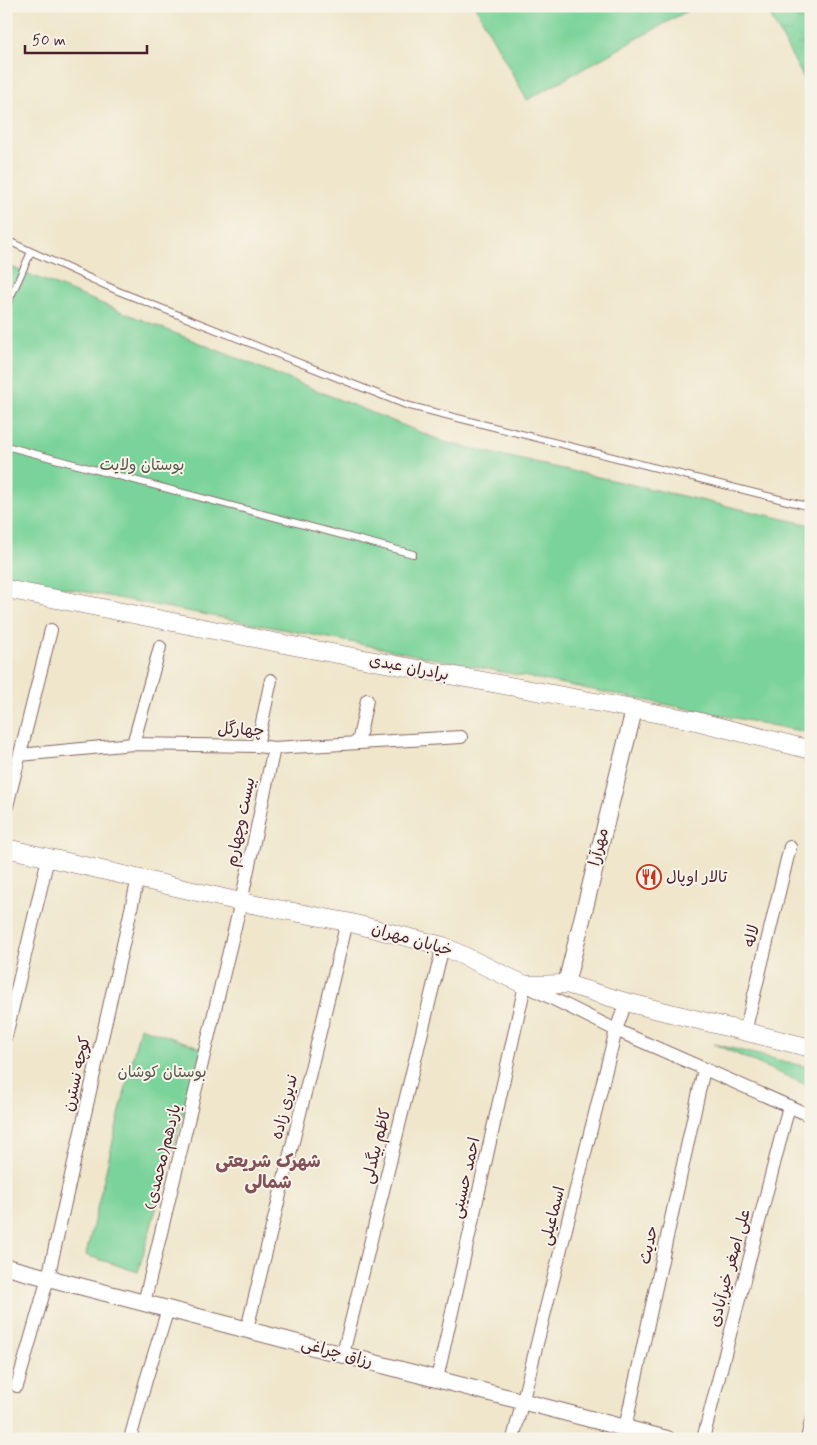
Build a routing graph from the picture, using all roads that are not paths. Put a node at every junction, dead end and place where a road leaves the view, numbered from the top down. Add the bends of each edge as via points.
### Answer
1 (6, 240) edge
2 (31, 252) junction
3 (6, 307) edge
4 (6, 446) edge
5 (811, 506) edge
6 (413, 554) dead end
7 (6, 589) edge
8 (51, 630) dead end
9 (160, 647) dead end
10 (271, 680) dead end
11 (367, 700) dead end
12 (634, 710) junction
13 (461, 737) dead end
14 (358, 743) junction
15 (133, 744) junction
16 (257, 746) junction
17 (274, 748) junction
18 (811, 750) edge
19 (20, 756) junction
20 (6, 810) edge
21 (6, 848) edge
22 (790, 848) dead end
23 (48, 858) junction
24 (138, 878) junction
25 (241, 902) junction
26 (347, 922) junction
27 (443, 946) junction
28 (566, 984) junction
29 (525, 985) junction
30 (626, 1002) junction
31 (616, 1030) junction
32 (745, 1032) junction
33 (6, 1036) edge
34 (811, 1048) edge
35 (704, 1069) junction
36 (789, 1106) junction
37 (811, 1116) edge
38 (6, 1267) edge
39 (48, 1278) junction
40 (144, 1303) junction
41 (168, 1309) junction
42 (247, 1329) junction
43 (343, 1354) junction
44 (438, 1379) junction
45 (17, 1386) dead end
46 (522, 1401) junction
47 (811, 1422) edge
48 (625, 1428) junction
49 (644, 1436) edge
50 (130, 1439) edge
51 (513, 1439) edge
52 (667, 1439) edge
53 (703, 1439) edge
54 (807, 1439) edge

1 - 2 lane
2 - 3 lane
2 - 5 lane via 118,291 406,405
4 - 6 lane
7 - 12 main road, برادران عبدی
8 - 19 street
9 - 15 street
10 - 16 street
11 - 14 street
12 - 18 main road, برادران عبدی via 692,720
12 - 28 street, مهرآرا
13 - 14 street, چهارگل
14 - 17 street, چهارگل
15 - 16 street, چهارگل
15 - 19 street, چهارگل
16 - 17 street, چهارگل
17 - 25 street, بیست وچهارم
19 - 20 street
21 - 23 main road, خیابان مهران
22 - 32 street, لاله
23 - 24 main road, خیابان مهران
23 - 33 street
24 - 25 main road, خیابان مهران
24 - 39 street, کوچه نسترن
25 - 26 main road, خیابان مهران
25 - 40 street, یازدهم(محمدی)
26 - 27 main road, خیابان مهران
26 - 42 street, ندیری زاده
27 - 29 main road, خیابان مهران
27 - 43 street, کاظم بیگدلی
28 - 29 main road, خیابان مهران
28 - 30 main road, خیابان مهران
29 - 31 street
29 - 44 street, احمد حسینی
30 - 31 street, اسماعیلی
30 - 32 main road, خیابان مهران
31 - 35 street
31 - 46 street, اسماعیلی
32 - 34 main road, خیابان مهران
35 - 36 street
35 - 48 street, حدیث
36 - 37 street
36 - 53 street, علی اصغر خیرآبادی
38 - 39 street, رزاق چراغی
39 - 40 street, رزاق چراغی
39 - 45 street, کوچه نسترن
40 - 41 street, رزاق چراغی
41 - 42 street, رزاق چراغی
41 - 50 street
42 - 43 street, رزاق چراغی
43 - 44 street, رزاق چراغی
44 - 46 street, رزاق چراغی
46 - 48 street, رزاق چراغی
46 - 51 street, اسماعیلی
47 - 54 street
48 - 49 street, رزاق چراغی
49 - 52 street, رزاق چراغی

